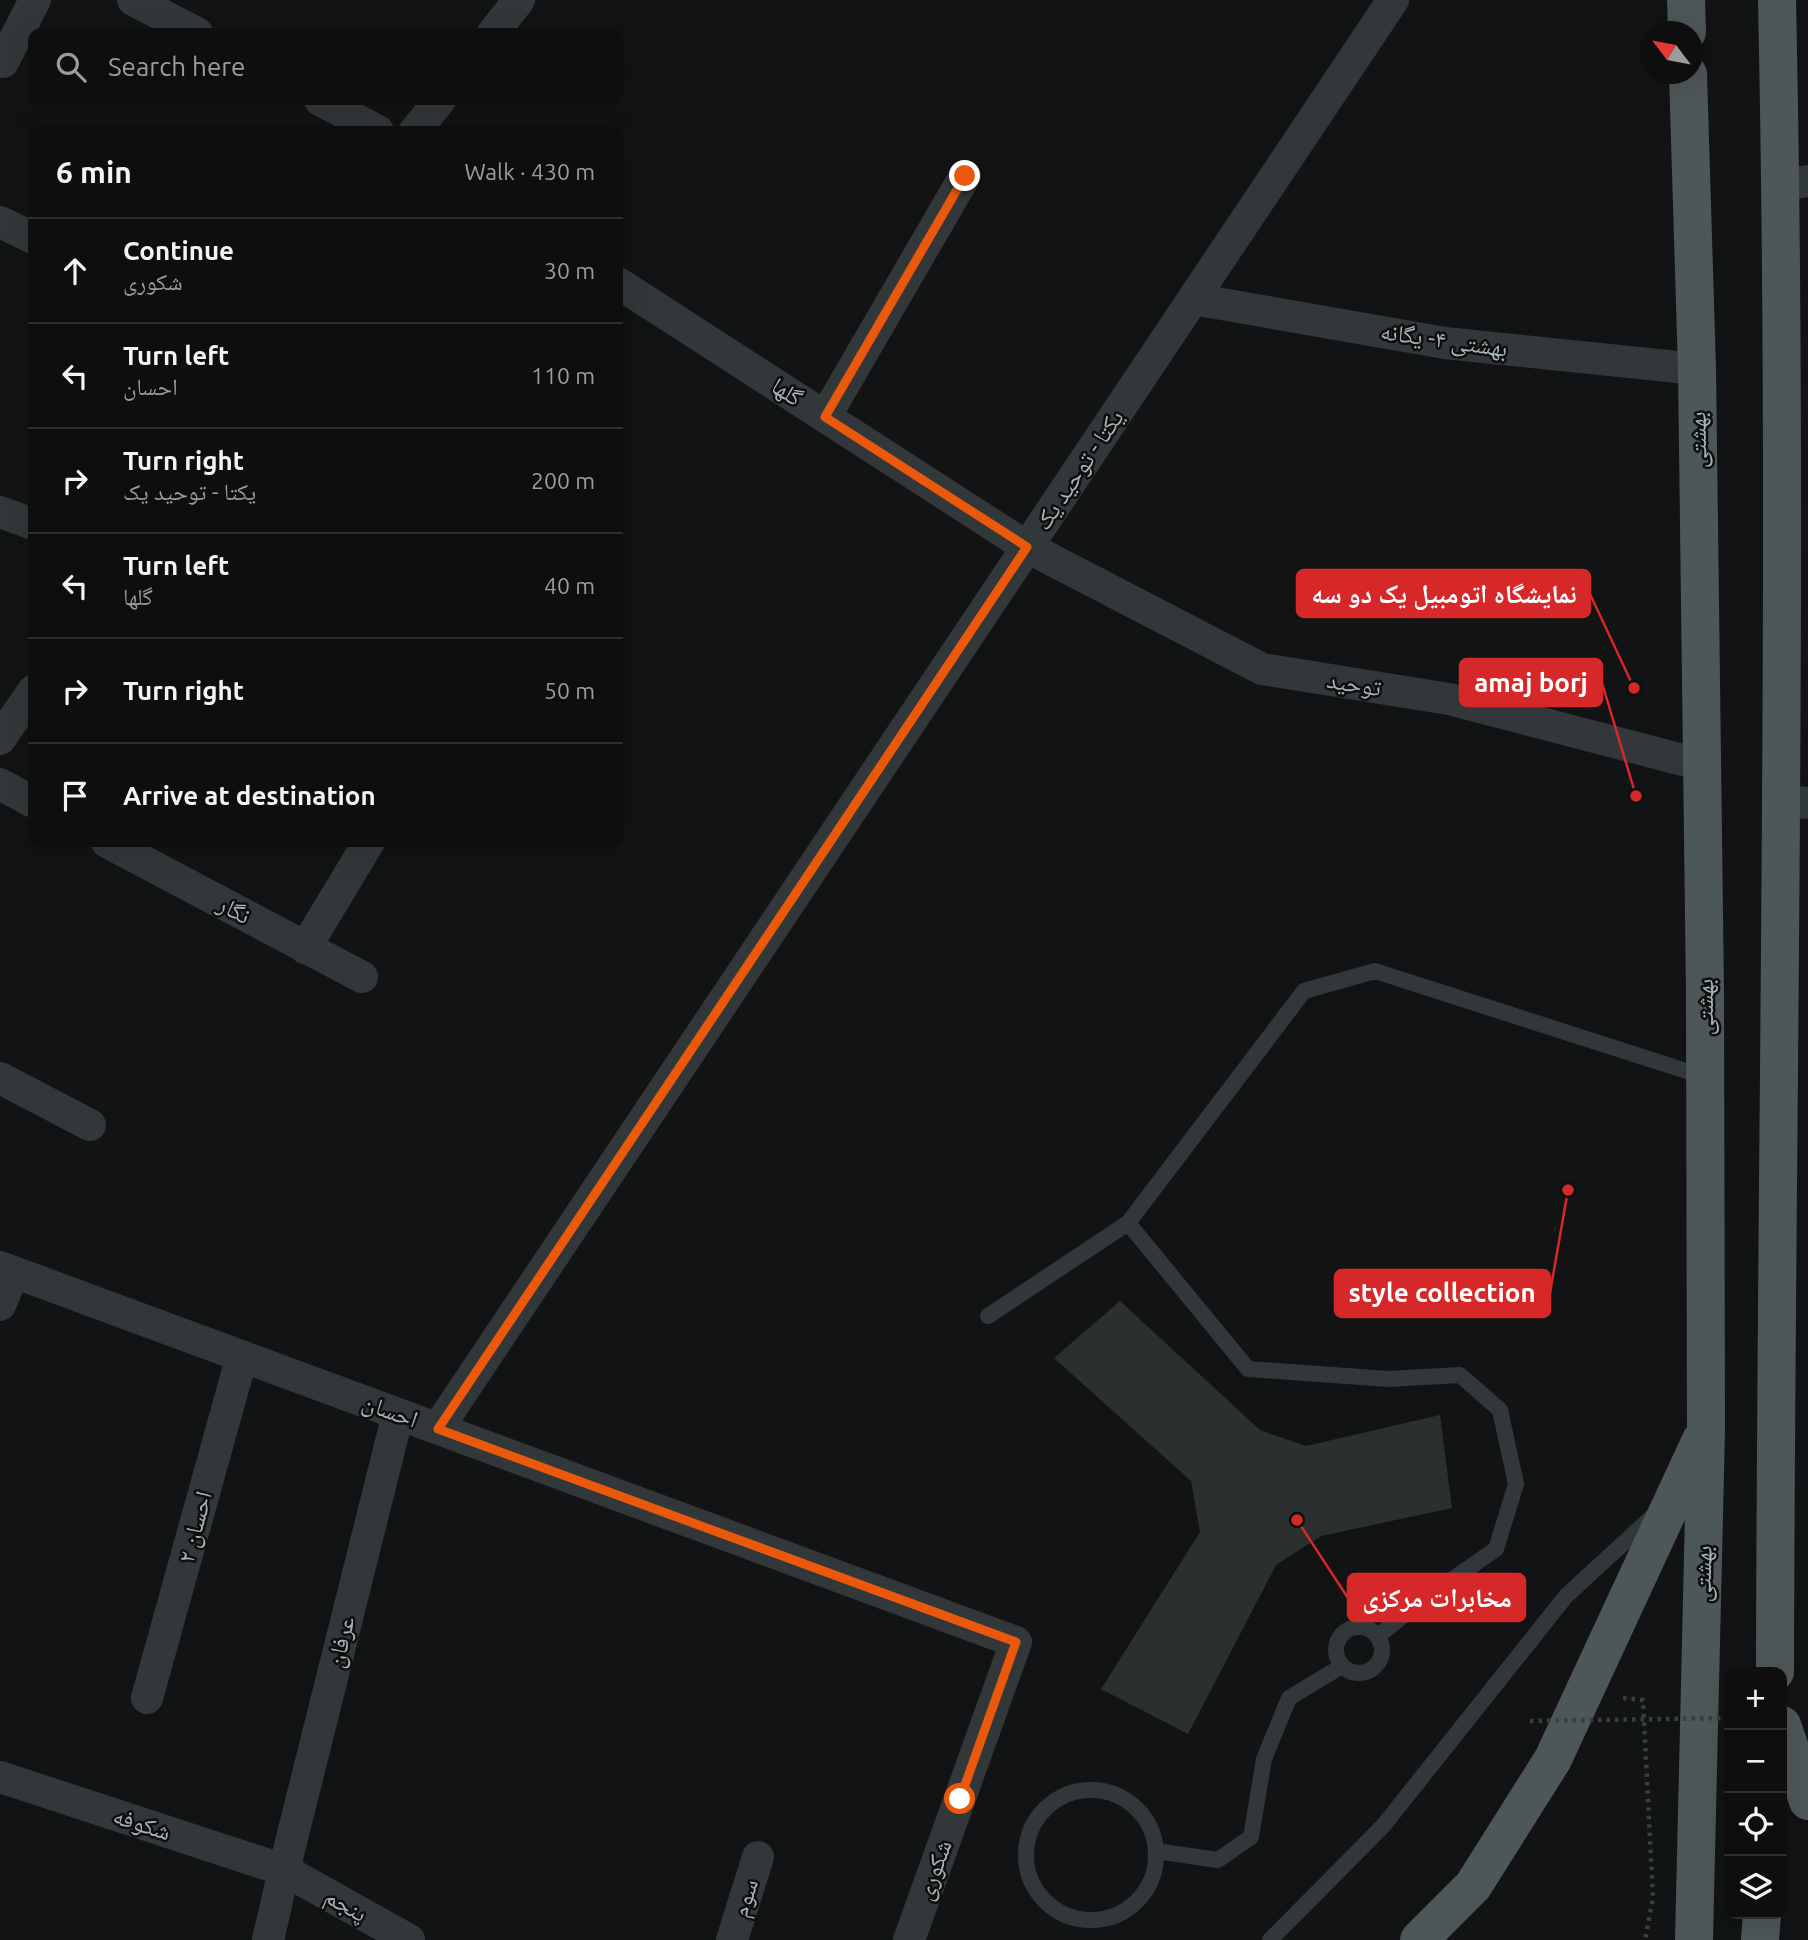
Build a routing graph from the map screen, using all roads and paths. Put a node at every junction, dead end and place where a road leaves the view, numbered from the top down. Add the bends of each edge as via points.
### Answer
1 (35, 0) edge
2 (134, 0) edge
3 (519, 0) edge
4 (1393, 0) edge
5 (1686, 0) edge
6 (1777, 0) edge
7 (174, 9) edge
8 (1687, 21) edge
9 (192, 28) edge
10 (497, 28) edge
11 (4, 62) dead end
12 (1688, 84) edge
13 (329, 105) edge
14 (436, 105) edge
15 (369, 126) edge
16 (419, 126) edge
17 (965, 176) dead end
18 (1794, 183) edge
19 (0, 222) edge
20 (28, 236) edge
21 (623, 286) edge
22 (1193, 299) junction
23 (1697, 369) junction
24 (825, 417) junction
25 (0, 512) edge
26 (28, 522) edge
27 (1027, 547) junction
28 (28, 698) edge
29 (0, 739) edge
30 (1702, 765) junction
31 (0, 785) edge
32 (28, 799) edge
33 (1794, 802) edge
34 (116, 847) edge
35 (366, 847) edge
36 (305, 948) junction
37 (362, 977) dead end
38 (1705, 1077) junction
39 (0, 1078) edge
40 (90, 1125) dead end
41 (1128, 1223) junction
42 (7, 1269) edge
43 (0, 1305) edge
44 (988, 1316) dead end
45 (242, 1356) junction
46 (398, 1414) junction
47 (438, 1429) junction
48 (1706, 1429) junction
49 (1673, 1498) junction
50 (1378, 1636) junction
51 (1016, 1642) joint
52 (1342, 1666) junction
53 (1775, 1667) edge
54 (1582, 1694) junction
55 (147, 1698) dead end
56 (1724, 1718) edge
57 (1530, 1721) dead end
58 (1784, 1730) edge
59 (0, 1777) edge
60 (1808, 1801) edge
61 (1156, 1851) junction
62 (758, 1857) dead end
63 (284, 1870) junction
64 (1762, 1919) edge
65 (268, 1940) edge
66 (409, 1940) edge
67 (732, 1940) edge
68 (909, 1940) edge
69 (1270, 1940) edge
70 (1419, 1940) edge
71 (1645, 1940) edge
72 (1694, 1940) edge
73 (1760, 1940) edge

1 - 11 street
2 - 7 street
3 - 10 street
4 - 22 street, یکتا - توحید یک
5 - 8 main road
6 - 18 main road
7 - 9 street
12 - 23 main road, بهشتی
13 - 15 street
14 - 16 street
17 - 24 street
18 - 33 main road
19 - 20 street
21 - 24 street, گلها
22 - 23 street, بهشتی ۴- یگانه via 1445,343
22 - 27 street, یکتا - توحید یک
23 - 30 main road, بهشتی
24 - 27 street, گلها
25 - 26 street
27 - 30 street, توحید via 1262,669 1449,699
27 - 47 street, یکتا - توحید یک
28 - 29 street
30 - 38 main road, بهشتی
31 - 32 street
33 - 53 main road
34 - 36 street, نگار
35 - 36 street
36 - 37 street, نگار
38 - 41 lane via 1375,971 1304,991
38 - 48 main road, بهشتی
39 - 40 street
41 - 44 lane
41 - 50 lane via 1248,1369 1388,1379 1460,1375 1500,1410 1516,1485 1496,1549
42 - 43 street
42 - 45 street, احسان
45 - 46 street, احسان
45 - 55 street, احسان ۲
46 - 47 street, احسان
46 - 63 street, عرفان
47 - 51 street, احسان
48 - 49 main road
48 - 72 main road, بهشتی
49 - 54 main road
49 - 69 lane via 1566,1596 1383,1826
50 - 52 lane via 1383,1652 1377,1666 1363,1673
50 - 52 lane via 1366,1627 1344,1632 1336,1644
51 - 68 street, شکوری
52 - 61 lane via 1289,1698 1264,1759 1251,1837 1218,1860
54 - 70 main road via 1553,1759 1473,1886
54 - 71 path via 1643,1700 1653,1898
56 - 57 path, bridge
58 - 60 main road
59 - 63 street, شکوفه
61 - 61 lane via 1152,1830 1124,1798 1104,1790 1083,1790 1045,1808 1032,1825 1025,1846 1026,1869 1048,1906 1067,1917 1088,1921 1110,1918 1145,1893
62 - 67 street, سوم
63 - 65 street, عرفان
63 - 66 street, پنجم
64 - 73 main road

